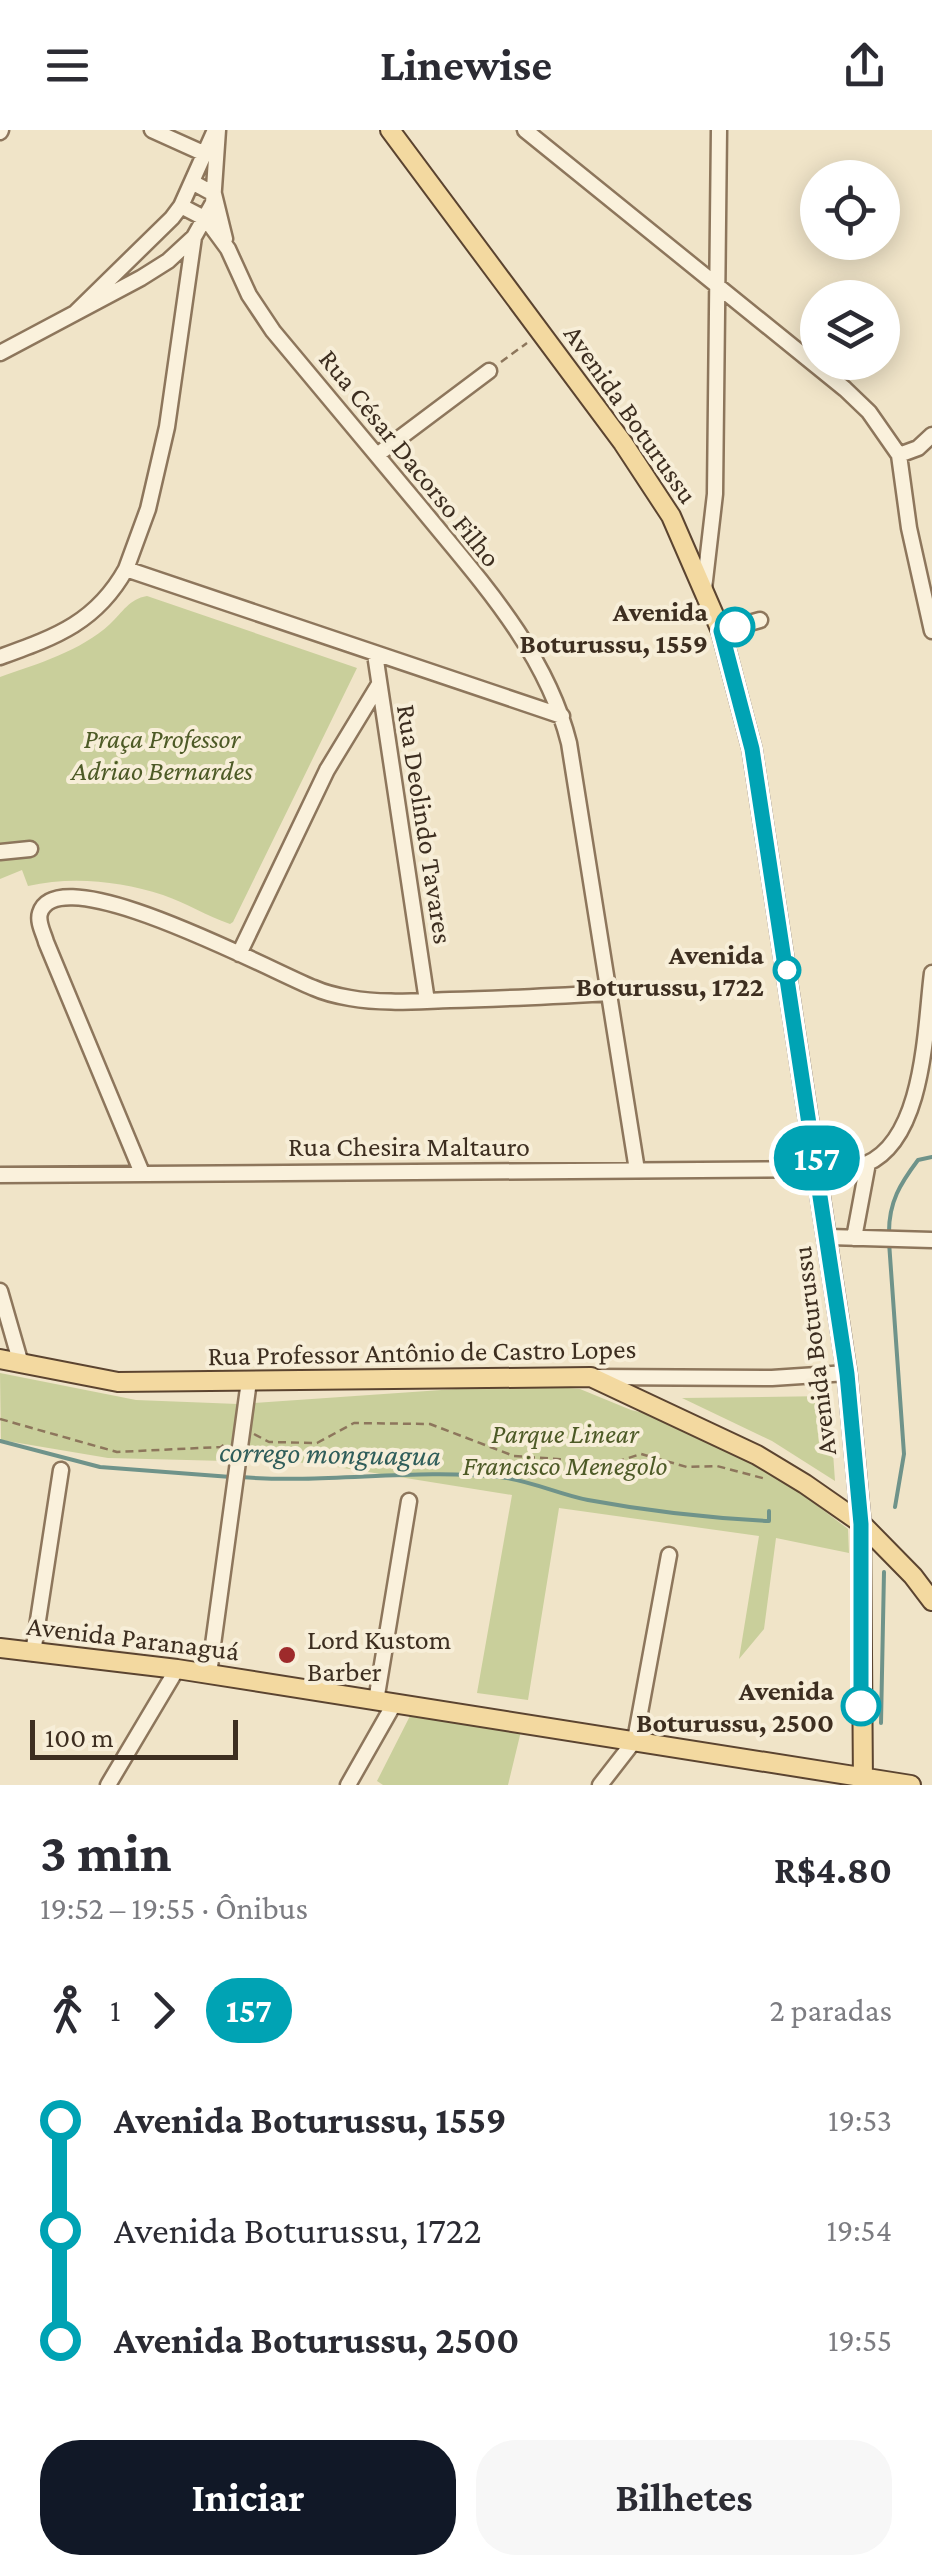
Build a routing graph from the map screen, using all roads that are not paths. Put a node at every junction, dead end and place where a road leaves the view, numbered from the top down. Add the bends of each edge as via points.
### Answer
1 (152, 130) edge
2 (217, 130) edge
3 (390, 130) edge
4 (525, 130) edge
5 (719, 130) edge
6 (203, 153) junction
7 (192, 182) junction
8 (214, 194) junction
9 (180, 206) junction
10 (206, 219) junction
11 (162, 231) junction
12 (194, 238) junction
13 (228, 249) junction
14 (177, 254) junction
15 (190, 275) junction
16 (718, 283) junction
17 (76, 312) junction
18 (0, 354) edge
19 (489, 371) road end
20 (932, 435) edge
21 (377, 455) junction
22 (899, 455) junction
23 (126, 569) junction
24 (704, 590) junction
25 (760, 620) dead end
26 (721, 631) junction
27 (932, 631) edge
28 (375, 654) junction
29 (0, 657) edge
30 (378, 686) junction
31 (562, 716) junction
32 (30, 849) dead end
33 (0, 852) edge
34 (238, 954) junction
35 (932, 973) edge
36 (610, 993) junction
37 (427, 1001) junction
38 (868, 1164) junction
39 (637, 1170) junction
40 (819, 1172) junction
41 (142, 1173) junction
42 (0, 1175) edge
43 (828, 1237) junction
44 (859, 1238) junction
45 (932, 1240) edge
46 (0, 1291) edge
47 (0, 1359) edge
48 (21, 1364) junction
49 (847, 1374) junction
50 (592, 1377) junction
51 (249, 1381) junction
52 (61, 1470) dead end
53 (409, 1500) dead end
54 (861, 1524) junction
55 (670, 1556) dead end
56 (931, 1599) edge
57 (0, 1648) edge
58 (33, 1653) junction
59 (177, 1669) junction
60 (209, 1674) junction
61 (385, 1703) junction
62 (634, 1740) junction
63 (862, 1782) edge
64 (108, 1785) edge
65 (348, 1785) edge
66 (600, 1785) edge
67 (910, 1785) edge

1 - 6 street
2 - 6 street
2 - 8 street
3 - 24 main road, Avenida Boturussu via 624,443 671,516
4 - 16 street
5 - 16 street
6 - 7 street
7 - 8 street
7 - 9 street
8 - 10 street
8 - 13 street, Rua César Dacorso Filho
9 - 10 street
9 - 11 street
10 - 12 street
10 - 13 street, Rua César Dacorso Filho
11 - 14 street
11 - 17 street
12 - 14 street
12 - 15 street
13 - 21 street, Rua César Dacorso Filho via 274,332
14 - 15 street
14 - 17 street
15 - 23 street via 160,459
16 - 22 street via 845,389
16 - 24 street via 715,494
17 - 18 street
19 - 21 street
20 - 22 street
21 - 31 street, Rua César Dacorso Filho via 501,608
22 - 27 street
23 - 28 street
23 - 29 street via 93,614
24 - 26 main road, Avenida Boturussu
25 - 26 street
26 - 40 main road, Avenida Boturussu via 752,749
28 - 30 street, Rua Deolindo Tavares
28 - 31 street
30 - 34 street via 328,770
30 - 37 street, Rua Deolindo Tavares
31 - 36 street, Rua César Dacorso Filho
32 - 33 street
34 - 37 street via 316,990
34 - 41 street via 127,908 62,899 40,911 46,942
35 - 38 street via 909,1116
36 - 37 street
36 - 39 street, Rua César Dacorso Filho
38 - 40 street, Rua Chesira Maltauro
38 - 44 street
39 - 40 street, Rua Chesira Maltauro
39 - 41 street, Rua Chesira Maltauro
40 - 43 main road, Avenida Boturussu
41 - 42 street, Rua Chesira Maltauro
43 - 44 street
43 - 49 main road, Avenida Boturussu
44 - 45 street
46 - 48 street
47 - 48 main road, Rua Professor Antônio de Castro Lopes
48 - 51 main road, Rua Professor Antônio de Castro Lopes via 118,1382
49 - 50 street, Rua Professor Antônio de Castro Lopes
49 - 54 main road, Avenida Boturussu
50 - 51 main road, Rua Professor Antônio de Castro Lopes
50 - 54 main road via 758,1454
51 - 60 street
52 - 58 street
53 - 61 street
54 - 56 main road
54 - 63 main road, Avenida Boturussu
55 - 62 street
57 - 58 main road, Avenida Paranaguá
58 - 59 main road, Avenida Paranaguá
59 - 60 main road, Avenida Paranaguá
59 - 64 street
60 - 61 main road, Avenida Paranaguá
61 - 62 main road, Avenida Paranaguá
61 - 65 street
62 - 63 main road, Avenida Paranaguá
62 - 66 street
63 - 67 main road, Avenida Paranaguá

